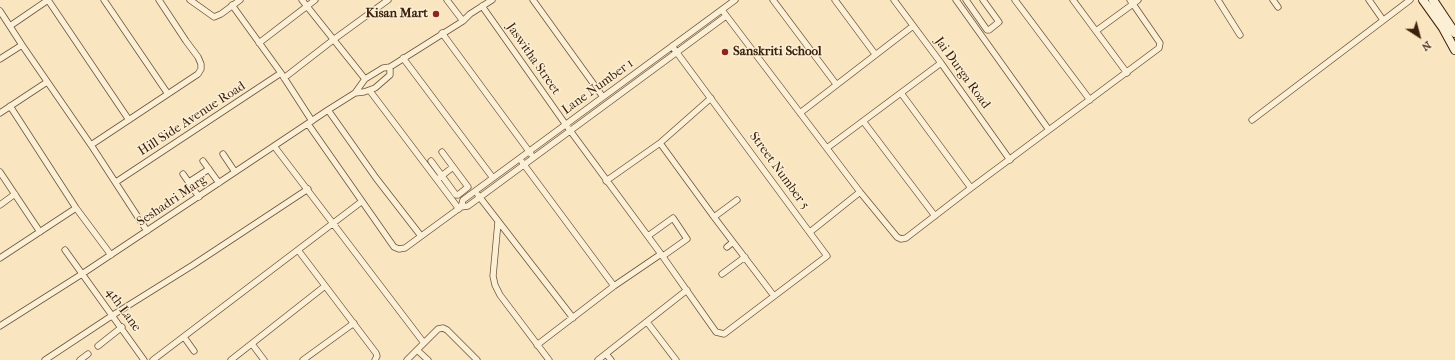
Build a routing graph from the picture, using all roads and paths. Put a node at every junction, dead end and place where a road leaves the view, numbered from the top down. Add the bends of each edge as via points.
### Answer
1 (48, 0) edge
2 (104, 0) edge
3 (159, 0) edge
4 (190, 0) edge
5 (240, 0) edge
6 (302, 0) edge
7 (315, 0) edge
8 (388, 0) edge
9 (447, 0) edge
10 (492, 0) edge
11 (533, 0) edge
12 (735, 0) edge
13 (772, 0) edge
14 (834, 0) edge
15 (894, 0) edge
16 (956, 0) edge
17 (966, 0) edge
18 (983, 0) edge
19 (1015, 0) edge
20 (1073, 0) edge
21 (1138, 0) edge
22 (1218, 0) edge
23 (1273, 0) edge
24 (1369, 0) edge
25 (1410, 0) edge
26 (1424, 0) edge
27 (1433, 0) edge
28 (1132, 2) edge
29 (232, 5) junction
30 (307, 6) junction
31 (482, 6) junction
32 (969, 6) junction
33 (1278, 7) dead end
34 (722, 10) junction
35 (964, 10) junction
36 (0, 11) edge
37 (726, 16) junction
38 (976, 16) junction
39 (971, 20) junction
40 (1383, 20) junction
41 (463, 21) junction
42 (983, 25) junction
43 (10, 26) junction
44 (913, 26) junction
45 (978, 29) junction
46 (1454, 29) edge
47 (1096, 31) junction
48 (442, 33) junction
49 (1240, 35) dead end
50 (333, 40) junction
51 (259, 43) junction
52 (22, 45) junction
53 (672, 46) junction
54 (1455, 50) edge
55 (677, 52) junction
56 (875, 54) junction
57 (403, 58) junction
58 (0, 59) edge
59 (942, 63) junction
60 (390, 67) junction
61 (1127, 73) junction
62 (283, 76) junction
63 (365, 79) junction
64 (48, 82) junction
65 (836, 84) junction
66 (370, 91) junction
67 (355, 93) junction
68 (901, 93) junction
69 (168, 94) junction
70 (603, 97) junction
71 (711, 98) junction
72 (1090, 100) junction
73 (10, 106) junction
74 (328, 110) junction
75 (0, 113) edge
76 (800, 113) junction
77 (129, 120) junction
78 (1252, 120) dead end
79 (863, 121) junction
80 (310, 122) junction
81 (566, 125) junction
82 (1049, 130) junction
83 (570, 131) junction
84 (660, 143) junction
85 (91, 145) junction
86 (274, 146) junction
87 (827, 148) junction
88 (529, 151) junction
89 (442, 152) dead end
90 (223, 154) dead end
91 (534, 158) junction
92 (519, 159) junction
93 (430, 160) dead end
94 (1010, 160) junction
95 (203, 161) dead end
96 (524, 165) junction
97 (453, 167) junction
98 (209, 169) junction
99 (0, 172) edge
100 (235, 172) junction
101 (183, 174) dead end
102 (439, 178) junction
103 (493, 178) junction
104 (606, 181) junction
105 (116, 182) junction
106 (189, 182) junction
107 (219, 183) junction
108 (971, 188) junction
109 (308, 189) junction
110 (475, 191) junction
111 (860, 192) junction
112 (15, 194) junction
113 (199, 197) junction
114 (480, 198) junction
115 (737, 200) dead end
116 (361, 202) junction
117 (0, 205) edge
118 (76, 208) junction
119 (460, 208) junction
120 (936, 216) junction
121 (714, 217) junction
122 (498, 222) junction
123 (334, 223) junction
124 (147, 231) junction
125 (40, 232) junction
126 (810, 232) junction
127 (421, 236) junction
128 (648, 236) junction
129 (733, 242) junction
130 (727, 247) dead end
131 (65, 250) dead end
132 (298, 250) junction
133 (111, 255) junction
134 (662, 255) junction
135 (745, 257) junction
136 (0, 258) edge
137 (82, 274) junction
138 (722, 274) dead end
139 (325, 286) junction
140 (614, 286) junction
141 (687, 290) junction
142 (774, 296) junction
143 (113, 315) junction
144 (573, 318) junction
145 (647, 322) junction
146 (354, 323) junction
147 (0, 326) edge
148 (122, 327) junction
149 (184, 337) junction
150 (424, 342) junction
151 (252, 344) junction
152 (537, 345) junction
153 (98, 346) dead end
154 (417, 350) junction
155 (194, 351) dead end
156 (88, 354) dead end
157 (311, 354) junction
158 (606, 354) junction
159 (45, 360) edge
160 (80, 360) edge
161 (144, 360) edge
162 (153, 360) edge
163 (231, 360) edge
164 (264, 360) edge
165 (303, 360) edge
166 (316, 360) edge
167 (375, 360) edge
168 (407, 360) edge
169 (428, 360) edge
170 (477, 360) edge
171 (549, 360) edge
172 (598, 360) edge
173 (610, 360) edge
174 (676, 360) edge

1 - 43 street
1 - 77 street
2 - 69 street
3 - 69 street via 201,64 198,74
4 - 29 street via 214,17
5 - 29 street
6 - 30 street
7 - 30 street
8 - 50 street, Hill Side Avenue Road
9 - 41 street
10 - 31 street, Seshadri Marg
11 - 70 street
12 - 34 street, Lane Number 1
13 - 65 street
14 - 56 street
15 - 44 street, Jai Durga Road
16 - 35 street
17 - 32 street
18 - 42 street via 999,22 989,30
19 - 72 street
20 - 47 street
21 - 28 street
22 - 49 street
23 - 33 street
24 - 40 street
25 - 40 street
26 - 54 street
27 - 46 street
28 - 47 street
28 - 61 street via 1160,43 1159,48
29 - 51 street
30 - 50 street
30 - 51 street
31 - 41 street, Seshadri Marg
31 - 81 street, Jaswitha Street
32 - 35 street
32 - 38 street
34 - 37 street
34 - 53 street, Lane Number 1
35 - 39 street
36 - 43 street
37 - 55 street
37 - 76 street
38 - 39 street
38 - 42 street
39 - 45 street
40 - 78 street
41 - 48 street, Seshadri Marg
42 - 45 street
43 - 52 street
44 - 56 street
44 - 59 street, Jai Durga Road
45 - 82 street
47 - 61 street
48 - 57 street, Seshadri Marg
48 - 88 street
50 - 62 street, Hill Side Avenue Road
50 - 63 street
51 - 62 street
52 - 58 street
52 - 64 street
53 - 55 street, Street Number 5
53 - 70 street, Lane Number 1
55 - 71 street, Street Number 5
55 - 83 street
56 - 65 street
57 - 60 street, Seshadri Marg
57 - 103 street
59 - 68 street
59 - 94 street, Jai Durga Road
60 - 63 street, Seshadri Marg via 383,68
60 - 66 street, Seshadri Marg via 390,75
61 - 72 street
62 - 80 street
62 - 105 street, Hill Side Avenue Road
63 - 67 street, Seshadri Marg
64 - 73 street
64 - 85 street
65 - 76 street
66 - 67 street, Seshadri Marg
66 - 102 street
67 - 74 street, Seshadri Marg
68 - 79 street
68 - 108 street
69 - 77 street
70 - 81 street, Lane Number 1
71 - 84 street
71 - 126 street, Street Number 5
72 - 82 street
73 - 75 street
73 - 118 street
74 - 80 street, Seshadri Marg
74 - 127 street
76 - 87 street
77 - 85 street
79 - 87 street
79 - 120 street
80 - 86 street, Seshadri Marg
80 - 116 street
81 - 83 street, Jaswitha Street
81 - 88 street, Lane Number 1
82 - 94 street
83 - 91 street
83 - 104 street, Jaswitha Street
84 - 104 street
84 - 121 street
85 - 105 street
86 - 100 street, Seshadri Marg
86 - 109 street
87 - 111 street
88 - 91 street
88 - 92 street, Lane Number 1
89 - 97 street
90 - 100 street
91 - 96 street
92 - 96 street
92 - 103 street, Lane Number 1
93 - 102 street
94 - 108 street
95 - 98 street
96 - 114 street
96 - 140 street
97 - 102 street
97 - 102 street via 468,188 456,196
98 - 106 street
98 - 107 street
99 - 112 street
100 - 107 street, Seshadri Marg
101 - 106 street
102 - 119 street
103 - 110 street, Lane Number 1
104 - 128 street, Jaswitha Street
105 - 124 street
106 - 113 street
107 - 113 street, Seshadri Marg
108 - 120 street
109 - 123 street
109 - 143 street via 193,266
110 - 114 street
110 - 119 street, Lane Number 1 via 463,200
111 - 120 street via 901,239
111 - 126 street
112 - 117 street
112 - 125 street
113 - 124 street, Seshadri Marg
114 - 119 street
114 - 122 street
115 - 121 street
116 - 123 street
116 - 127 street via 394,247 405,248
118 - 125 street
118 - 133 street
119 - 127 street
121 - 129 street
122 - 144 street
122 - 152 street via 493,276 495,285
123 - 132 street
123 - 150 street
124 - 133 street, Seshadri Marg
125 - 136 street
126 - 142 street, Street Number 5 via 828,256
128 - 134 street, Jaswitha Street
128 - 134 street via 672,218 687,239
129 - 130 street
129 - 135 street
131 - 137 street, 4th Lane
132 - 139 street
132 - 149 street
133 - 137 street, Seshadri Marg
134 - 140 street
134 - 141 street, Jaswitha Street
135 - 138 street
135 - 142 street
137 - 143 street, 4th Lane
137 - 147 street, Seshadri Marg
139 - 146 street
139 - 151 street
140 - 144 street
141 - 142 street, Jaswitha Street via 716,332 721,334 727,333
141 - 145 street
143 - 148 street, 4th Lane
143 - 159 street
144 - 152 street
145 - 158 street
145 - 174 street
146 - 157 street
146 - 167 street via 376,353
148 - 153 street
148 - 161 street, 4th Lane
149 - 155 street
149 - 162 street
150 - 154 street
150 - 170 street via 438,329 443,328
151 - 163 street
151 - 164 street
152 - 171 street
154 - 168 street
154 - 169 street
156 - 160 street
157 - 165 street
157 - 166 street
158 - 172 street
158 - 173 street

